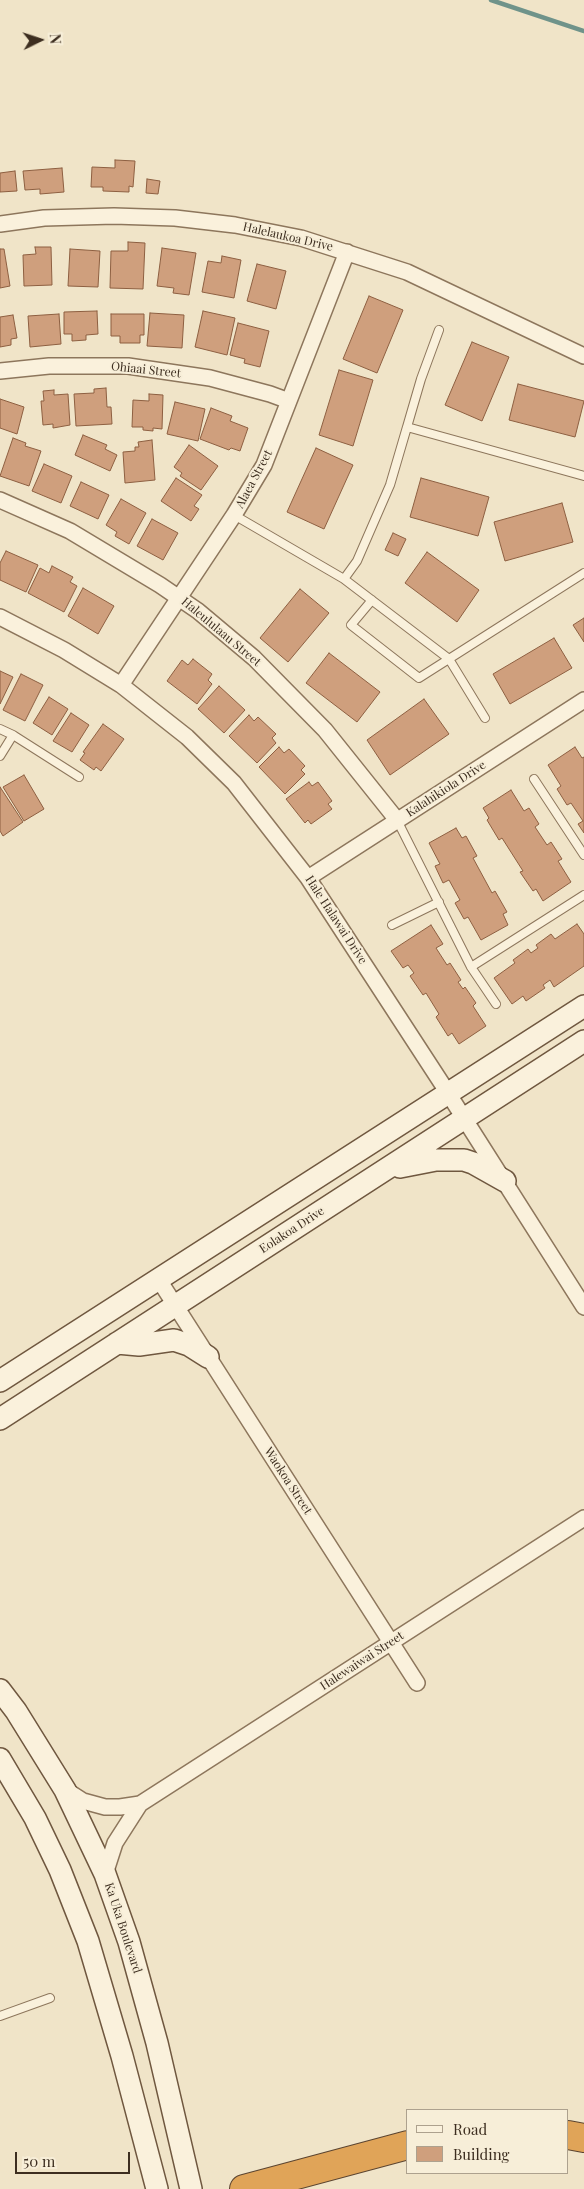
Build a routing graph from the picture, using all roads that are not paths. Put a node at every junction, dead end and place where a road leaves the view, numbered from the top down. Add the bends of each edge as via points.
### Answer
1 (0, 224) edge
2 (347, 252) junction
3 (439, 330) dead end
4 (584, 356) edge
5 (0, 371) edge
6 (289, 401) junction
7 (407, 427) junction
8 (584, 476) edge
9 (0, 500) edge
10 (234, 515) junction
11 (584, 573) edge
12 (344, 578) junction
13 (179, 597) junction
14 (372, 600) junction
15 (0, 617) edge
16 (449, 659) junction
17 (121, 685) junction
18 (584, 700) edge
19 (485, 718) dead end
20 (0, 729) edge
21 (13, 735) junction
22 (0, 756) edge
23 (79, 777) dead end
24 (534, 779) dead end
25 (397, 820) junction
26 (584, 855) edge
27 (308, 878) junction
28 (584, 895) edge
29 (439, 902) junction
30 (392, 925) dead end
31 (471, 968) junction
32 (496, 1004) dead end
33 (584, 1006) edge
34 (584, 1041) edge
35 (448, 1093) junction
36 (464, 1119) junction
37 (385, 1171) junction
38 (505, 1181) junction
39 (159, 1280) junction
40 (175, 1305) junction
41 (584, 1307) edge
42 (117, 1343) junction
43 (208, 1357) junction
44 (0, 1381) edge
45 (0, 1419) edge
46 (584, 1518) edge
47 (391, 1642) junction
48 (416, 1683) dead end
49 (0, 1690) edge
50 (0, 1759) edge
51 (65, 1790) junction
52 (140, 1804) junction
53 (105, 1874) junction
54 (50, 1998) dead end
55 (0, 2016) edge
56 (569, 2134) edge
57 (584, 2138) edge
58 (406, 2146) edge
59 (156, 2189) edge
60 (191, 2189) edge
61 (244, 2189) edge

1 - 2 street, Halelaukoa Drive via 44,218 175,218 301,238
2 - 4 street, Halelaukoa Drive via 407,272
2 - 6 street, Alaea Street
3 - 7 lane
5 - 6 street, Ohiaai Street via 49,366 128,366 210,378
6 - 10 street, Alaea Street via 264,465
7 - 8 lane
7 - 12 lane via 390,485 356,561
9 - 13 street, Haleululaau Street via 70,531
10 - 12 lane
10 - 13 street, Alaea Street
11 - 16 lane
12 - 14 lane
13 - 17 street, Alaea Street
13 - 25 street, Haleululaau Street via 254,658 325,730
14 - 16 lane
14 - 16 lane via 351,625 419,678
15 - 17 street, Hale Halawai Drive via 64,650
16 - 19 lane
17 - 27 street, Hale Halawai Drive via 187,737 234,783
18 - 25 street, Kalahikiola Drive
20 - 21 lane
21 - 22 lane
21 - 23 lane
24 - 26 lane
25 - 27 street, Kalahikiola Drive
25 - 29 lane
27 - 35 street, Hale Halawai Drive
28 - 31 lane
29 - 30 lane
29 - 31 lane
31 - 32 lane
33 - 35 street
34 - 36 street, Eolakoa Drive
35 - 36 street, Hale Halawai Drive
35 - 39 street
36 - 37 street, Eolakoa Drive
36 - 38 street, Hale Halawai Drive
37 - 38 street via 426,1161 452,1159 473,1163
37 - 40 street, Eolakoa Drive
38 - 41 street, Hale Halawai Drive
39 - 40 street, Waokoa Street
39 - 44 street
40 - 42 street, Eolakoa Drive
40 - 43 street, Waokoa Street
42 - 43 street via 139,1345 174,1340
42 - 45 street, Eolakoa Drive
43 - 47 street, Waokoa Street
46 - 47 street, Halewaiwai Street
47 - 48 street, Waokoa Street
47 - 52 street, Halewaiwai Street
49 - 51 street, Ka Uka Boulevard
50 - 59 street via 35,1818 88,1941
51 - 52 street, Halewaiwai Street via 83,1801 106,1807
51 - 53 street, Ka Uka Boulevard
52 - 53 street, Halewaiwai Street via 115,1843
53 - 60 street, Ka Uka Boulevard via 145,2000
54 - 55 lane
56 - 57 highway
58 - 61 highway

